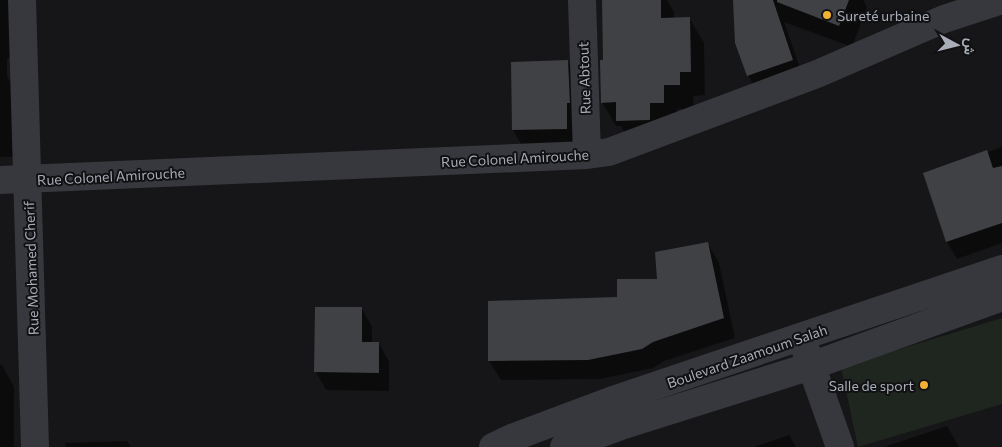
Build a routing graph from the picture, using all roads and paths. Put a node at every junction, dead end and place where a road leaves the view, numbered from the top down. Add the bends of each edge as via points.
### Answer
1 (22, 0) edge
2 (582, 0) edge
3 (1002, 0) edge
4 (587, 155) junction
5 (0, 180) edge
6 (28, 180) junction
7 (1002, 269) edge
8 (1002, 297) edge
9 (802, 337) junction
10 (811, 366) junction
11 (36, 447) edge
12 (493, 447) edge
13 (564, 447) edge
14 (840, 447) edge

1 - 6 street, Rue Mohamed Cherif
2 - 4 street, Rue Abtout
3 - 4 street, Rue Colonel Amirouche via 944,19 817,74 609,152
4 - 6 street, Rue Colonel Amirouche
5 - 6 street, Rue Colonel Amirouche
6 - 11 street, Rue Mohamed Cherif
7 - 9 street, Boulevard Zaamoum Salah
8 - 10 street, Boulevard Zaamoum Salah
9 - 10 street
9 - 12 street, Boulevard Zaamoum Salah via 610,401
10 - 13 street, Boulevard Zaamoum Salah
10 - 14 street

